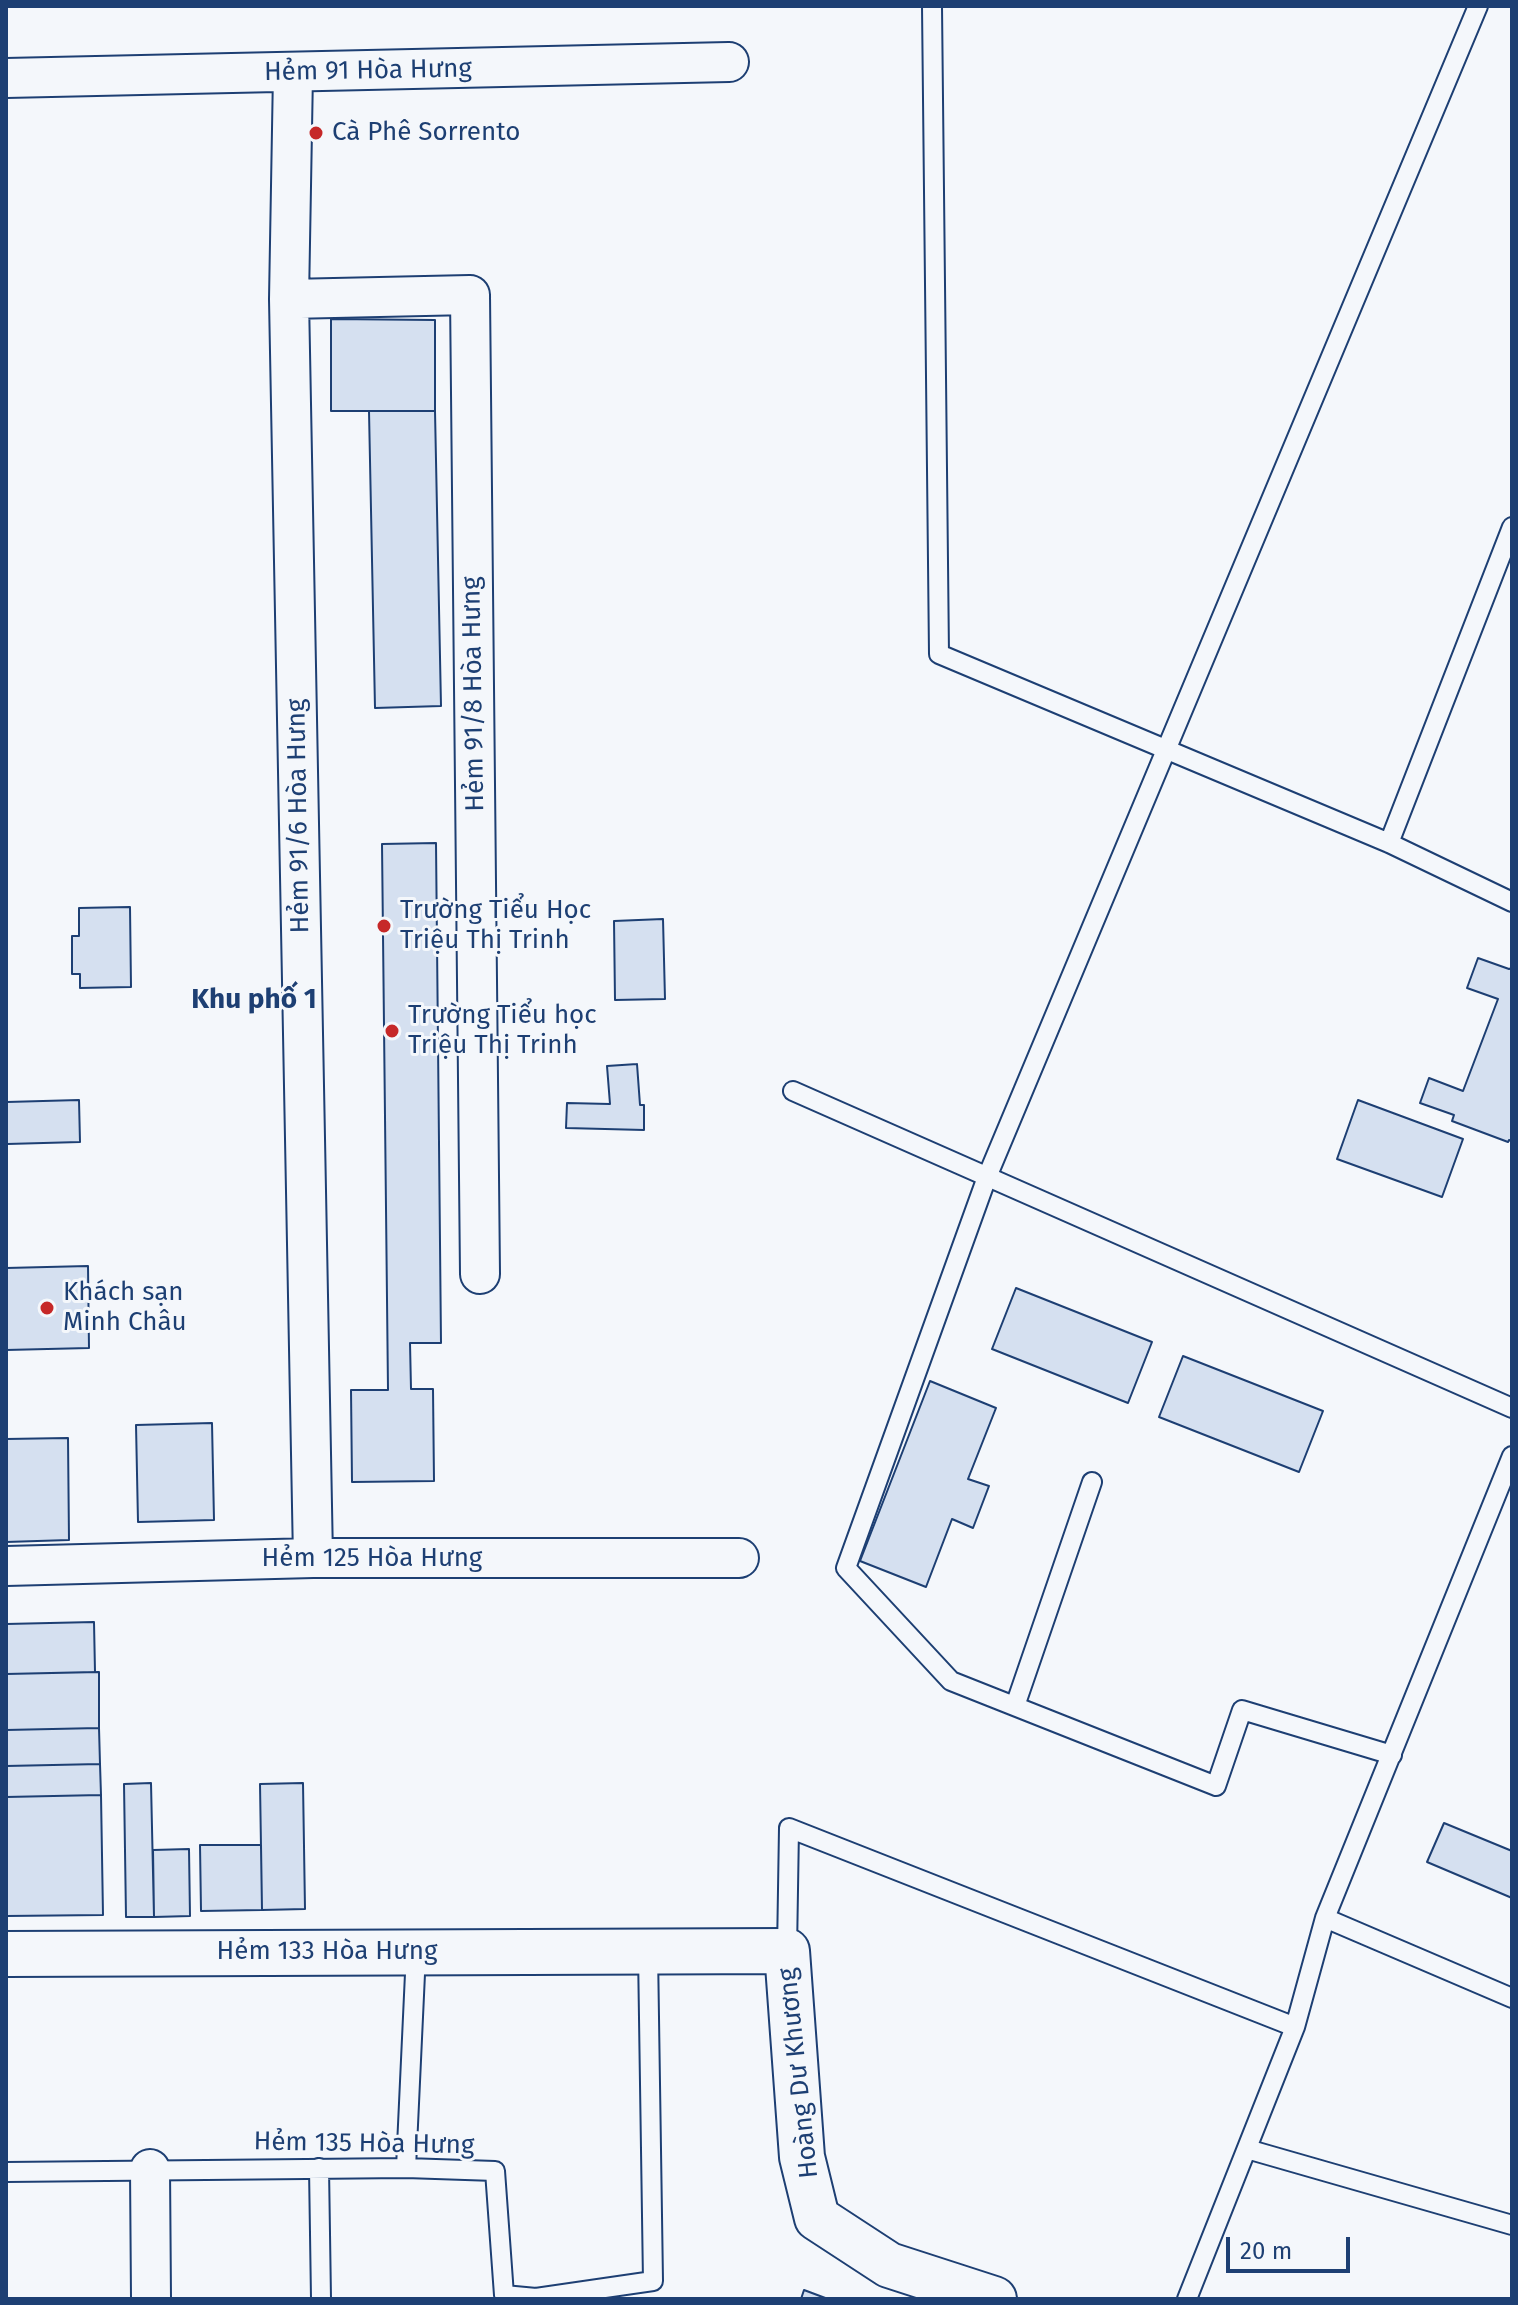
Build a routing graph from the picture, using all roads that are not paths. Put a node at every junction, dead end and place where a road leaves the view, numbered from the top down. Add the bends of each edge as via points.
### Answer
1 (932, 6) edge
2 (1478, 6) edge
3 (729, 62) dead end
4 (293, 73) junction
5 (6, 78) edge
6 (289, 299) junction
7 (1512, 527) edge
8 (1165, 749) junction
9 (1389, 843) junction
10 (1512, 902) edge
11 (793, 1091) dead end
12 (987, 1177) junction
13 (480, 1274) dead end
14 (1512, 1408) edge
15 (1512, 1456) edge
16 (1092, 1482) dead end
17 (313, 1558) junction
18 (739, 1558) dead end
19 (6, 1566) edge
20 (1015, 1706) junction
21 (1392, 1755) junction
22 (1325, 1918) junction
23 (648, 1951) junction
24 (787, 1951) junction
25 (416, 1952) junction
26 (6, 1954) edge
27 (1512, 1998) edge
28 (1295, 2027) junction
29 (1247, 2149) junction
30 (319, 2168) junction
31 (406, 2168) junction
32 (150, 2169) junction
33 (6, 2172) edge
34 (1512, 2225) edge
35 (504, 2297) edge
36 (151, 2299) edge
37 (321, 2299) edge
38 (994, 2299) edge
39 (1187, 2299) edge

1 - 8 lane via 939,654
2 - 8 lane
3 - 4 street, Hẻm 91 Hòa Hưng
4 - 5 street, Hẻm 91 Hòa Hưng
4 - 6 street, Hẻm 91/6 Hòa Hưng
6 - 13 street, Hẻm 91/8 Hòa Hưng via 470,295
6 - 17 street, Hẻm 91/6 Hòa Hưng
7 - 9 lane
8 - 9 lane
8 - 12 lane
9 - 10 lane
11 - 12 lane
12 - 14 lane
12 - 20 lane via 846,1568 951,1681
15 - 21 lane
16 - 20 lane
17 - 18 street, Hẻm 125 Hòa Hưng
17 - 19 street, Hẻm 125 Hòa Hưng
20 - 21 lane via 1216,1786 1242,1710
21 - 22 lane
22 - 27 lane
22 - 28 lane
23 - 24 street, Hẻm 133 Hòa Hưng
23 - 25 street, Hẻm 133 Hòa Hưng
23 - 35 lane, Hẻm 135 Hòa Hưng via 653,2281 536,2298
24 - 28 lane, Hoàng Dư Khương via 789,1828
24 - 38 street, Hoàng Dư Khương via 802,2157 817,2218 889,2265
25 - 26 street, Hẻm 133 Hòa Hưng
25 - 31 lane
28 - 29 lane
29 - 34 lane
29 - 39 lane
30 - 31 lane, Hẻm 135 Hòa Hưng
30 - 32 lane, Hẻm 135 Hòa Hưng
30 - 37 lane
31 - 35 lane, Hẻm 135 Hòa Hưng via 495,2171
32 - 33 lane, Hẻm 135 Hòa Hưng
32 - 36 street

